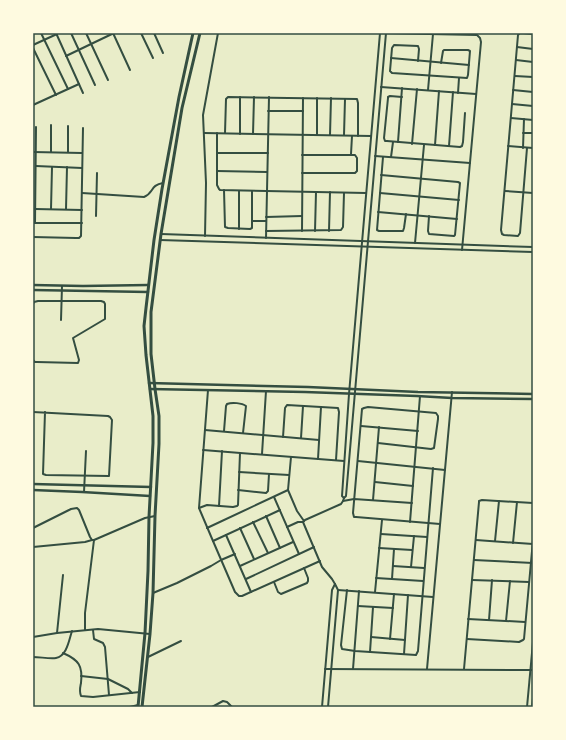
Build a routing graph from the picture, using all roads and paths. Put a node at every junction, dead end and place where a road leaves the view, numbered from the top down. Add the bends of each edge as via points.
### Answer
1 (42, 33) edge
2 (71, 33) edge
3 (86, 33) edge
4 (114, 33) edge
5 (141, 33) edge
6 (154, 33) edge
7 (193, 33) edge
8 (200, 33) edge
9 (218, 33) edge
10 (380, 33) edge
11 (386, 33) edge
12 (56, 34) edge
13 (433, 34) junction
14 (533, 34) edge
15 (45, 40) junction
16 (92, 44) junction
17 (33, 47) edge
18 (517, 47) junction
19 (533, 48) edge
20 (79, 50) junction
21 (163, 53) dead end
22 (66, 56) junction
23 (153, 58) dead end
24 (391, 58) junction
25 (516, 60) junction
26 (418, 61) junction
27 (430, 62) junction
28 (533, 62) edge
29 (441, 63) junction
30 (469, 65) junction
31 (130, 70) dead end
32 (429, 75) junction
33 (514, 76) junction
34 (533, 77) edge
35 (460, 78) junction
36 (108, 80) dead end
37 (79, 84) junction
38 (95, 85) dead end
39 (381, 87) junction
40 (402, 88) junction
41 (68, 89) junction
42 (417, 89) junction
43 (428, 90) junction
44 (513, 90) junction
45 (439, 91) junction
46 (453, 92) junction
47 (533, 92) edge
48 (83, 93) dead end
49 (458, 93) junction
50 (476, 94) junction
51 (56, 95) junction
52 (240, 97) junction
53 (254, 97) junction
54 (269, 97) junction
55 (402, 97) junction
56 (303, 98) junction
57 (317, 98) junction
58 (331, 98) junction
59 (345, 99) junction
60 (512, 104) junction
61 (33, 105) edge
62 (533, 106) edge
63 (268, 111) junction
64 (303, 111) junction
65 (465, 113) dead end
66 (511, 118) junction
67 (524, 119) junction
68 (533, 120) edge
69 (51, 125) dead end
70 (68, 126) dead end
71 (36, 127) dead end
72 (83, 128) dead end
73 (204, 133) junction
74 (217, 133) junction
75 (524, 133) junction
76 (225, 134) junction
77 (240, 134) junction
78 (253, 134) junction
79 (268, 134) junction
80 (533, 134) edge
81 (302, 135) junction
82 (316, 135) junction
83 (330, 135) junction
84 (344, 135) junction
85 (352, 136) junction
86 (358, 136) junction
87 (371, 136) junction
88 (393, 142) junction
89 (398, 142) junction
90 (412, 144) junction
91 (424, 145) junction
92 (435, 146) junction
93 (449, 146) junction
94 (508, 146) junction
95 (522, 148) junction
96 (527, 148) junction
97 (533, 148) edge
98 (34, 152) edge
99 (51, 152) junction
100 (68, 152) junction
101 (82, 153) junction
102 (218, 153) junction
103 (268, 153) junction
104 (302, 155) junction
105 (351, 155) junction
106 (375, 156) junction
107 (383, 157) junction
108 (391, 157) junction
109 (423, 159) junction
110 (470, 163) junction
111 (36, 166) junction
112 (52, 167) junction
113 (67, 167) junction
114 (82, 168) junction
115 (217, 171) junction
116 (267, 172) junction
117 (97, 173) dead end
118 (302, 173) junction
119 (381, 174) junction
120 (421, 178) junction
121 (164, 183) junction
122 (224, 190) junction
123 (239, 191) junction
124 (252, 191) junction
125 (267, 191) junction
126 (505, 191) junction
127 (302, 192) junction
128 (316, 192) junction
129 (330, 192) junction
130 (523, 192) junction
131 (82, 193) junction
132 (344, 193) junction
133 (366, 193) junction
134 (380, 193) junction
135 (533, 193) edge
136 (97, 194) junction
137 (419, 196) junction
138 (459, 200) junction
139 (35, 209) junction
140 (51, 209) junction
141 (66, 210) junction
142 (82, 210) junction
143 (378, 212) junction
144 (406, 214) junction
145 (417, 214) junction
146 (96, 216) dead end
147 (266, 216) junction
148 (302, 216) junction
149 (429, 216) junction
150 (456, 218) junction
151 (252, 221) junction
152 (266, 221) junction
153 (34, 223) edge
154 (82, 223) junction
155 (239, 229) junction
156 (266, 231) junction
157 (302, 231) junction
158 (315, 231) junction
159 (329, 231) junction
160 (161, 234) junction
161 (205, 236) junction
162 (33, 237) edge
163 (266, 238) junction
164 (160, 240) junction
165 (362, 242) junction
166 (368, 242) junction
167 (415, 243) junction
168 (463, 244) junction
169 (362, 247) junction
170 (367, 247) junction
171 (533, 247) edge
172 (462, 250) junction
173 (533, 252) edge
174 (33, 285) edge
175 (62, 285) junction
176 (148, 285) junction
177 (33, 290) edge
178 (61, 291) junction
179 (148, 292) junction
180 (61, 302) junction
181 (61, 320) dead end
182 (149, 383) junction
183 (154, 383) junction
184 (350, 388) junction
185 (355, 388) junction
186 (150, 389) junction
187 (155, 389) junction
188 (208, 390) junction
189 (266, 391) junction
190 (452, 392) junction
191 (349, 394) junction
192 (355, 394) junction
193 (533, 394) edge
194 (420, 396) junction
195 (452, 398) junction
196 (533, 399) edge
197 (303, 406) junction
198 (321, 407) junction
199 (33, 412) edge
200 (45, 412) junction
201 (420, 412) junction
202 (361, 426) junction
203 (379, 427) junction
204 (205, 430) junction
205 (224, 431) junction
206 (418, 431) junction
207 (243, 433) junction
208 (263, 435) junction
209 (283, 437) junction
210 (301, 438) junction
211 (319, 440) junction
212 (378, 443) junction
213 (416, 447) junction
214 (203, 450) junction
215 (86, 451) dead end
216 (222, 451) junction
217 (240, 453) junction
218 (262, 454) junction
219 (291, 457) junction
220 (318, 459) junction
221 (336, 460) junction
222 (344, 461) junction
223 (358, 461) junction
224 (376, 463) junction
225 (415, 467) junction
226 (433, 468) junction
227 (445, 470) junction
228 (239, 472) junction
229 (269, 474) junction
230 (85, 475) junction
231 (289, 475) junction
232 (374, 482) junction
233 (33, 484) edge
234 (84, 485) junction
235 (413, 486) junction
236 (151, 487) junction
237 (33, 490) edge
238 (238, 490) junction
239 (288, 490) junction
240 (84, 492) junction
241 (151, 496) junction
242 (274, 497) junction
243 (354, 499) junction
244 (344, 500) junction
245 (373, 500) junction
246 (498, 501) junction
247 (517, 502) junction
248 (412, 503) junction
249 (533, 503) edge
250 (219, 506) junction
251 (199, 508) junction
252 (280, 510) junction
253 (155, 516) junction
254 (266, 516) junction
255 (149, 517) junction
256 (382, 520) junction
257 (303, 521) junction
258 (253, 522) junction
259 (410, 522) junction
260 (428, 524) junction
261 (440, 524) junction
262 (288, 527) junction
263 (33, 528) edge
264 (207, 528) junction
265 (240, 528) junction
266 (381, 534) junction
267 (226, 535) junction
268 (414, 536) junction
269 (427, 537) junction
270 (93, 540) junction
271 (475, 540) junction
272 (533, 540) edge
273 (212, 541) junction
274 (294, 541) junction
275 (495, 541) junction
276 (513, 543) junction
277 (533, 544) edge
278 (33, 547) edge
279 (314, 547) junction
280 (280, 548) junction
281 (380, 548) junction
282 (394, 549) junction
283 (412, 550) junction
284 (268, 553) junction
285 (235, 554) junction
286 (299, 554) junction
287 (254, 559) junction
288 (221, 560) junction
289 (474, 560) junction
290 (320, 561) junction
291 (532, 563) edge
292 (240, 566) junction
293 (393, 566) junction
294 (411, 567) junction
295 (304, 568) junction
296 (424, 568) junction
297 (63, 574) dead end
298 (246, 578) junction
299 (376, 578) junction
300 (392, 579) junction
301 (472, 580) junction
302 (492, 580) junction
303 (423, 581) junction
304 (510, 581) junction
305 (274, 582) junction
306 (529, 582) junction
307 (335, 584) junction
308 (338, 590) junction
309 (347, 590) junction
310 (359, 591) junction
311 (251, 592) junction
312 (375, 592) junction
313 (153, 593) junction
314 (394, 594) junction
315 (408, 595) junction
316 (422, 596) junction
317 (433, 597) junction
318 (358, 606) junction
319 (373, 607) junction
320 (393, 608) junction
321 (468, 619) junction
322 (489, 620) junction
323 (506, 621) junction
324 (525, 622) junction
325 (84, 630) junction
326 (93, 630) junction
327 (72, 631) junction
328 (57, 633) junction
329 (145, 633) junction
330 (150, 634) junction
331 (33, 637) edge
332 (371, 637) junction
333 (390, 639) junction
334 (467, 639) junction
335 (405, 640) junction
336 (181, 641) dead end
337 (533, 642) edge
338 (355, 651) junction
339 (370, 652) junction
340 (63, 653) junction
341 (404, 654) junction
342 (33, 657) edge
343 (148, 657) junction
344 (326, 669) junction
345 (332, 669) junction
346 (354, 669) junction
347 (427, 669) junction
348 (464, 669) junction
349 (532, 670) edge
350 (81, 676) junction
351 (108, 679) junction
352 (132, 692) junction
353 (140, 692) junction
354 (109, 695) junction
355 (533, 698) edge
356 (138, 706) edge
357 (130, 707) edge
358 (142, 707) edge
359 (212, 707) edge
360 (232, 707) edge
361 (322, 707) edge
362 (328, 707) edge
363 (527, 707) edge
364 (532, 707) edge

1 - 15 street
2 - 20 street
3 - 16 street
4 - 16 street
4 - 31 street
5 - 23 street
6 - 21 street
7 - 121 main road
8 - 160 main road via 182,108
9 - 73 street via 203,115
10 - 11 street
10 - 87 street
11 - 13 street
11 - 39 street
12 - 15 street
12 - 22 street
13 - 27 street
13 - 50 street via 477,35 480,38
14 - 18 street via 519,34
15 - 17 street
15 - 41 street
16 - 20 street
16 - 36 street
17 - 51 street
18 - 19 street
18 - 25 street
20 - 22 street
20 - 38 street
22 - 37 street
24 - 26 street
24 - 26 street via 394,45 418,46
24 - 32 street via 392,73
25 - 28 street
25 - 33 street
26 - 27 street
27 - 29 street
27 - 32 street
29 - 30 street
29 - 30 street via 444,50 468,50
30 - 35 street via 468,77
32 - 35 street
32 - 43 street
33 - 34 street
33 - 44 street
35 - 49 street
37 - 41 street
37 - 48 street
39 - 40 street
39 - 106 street
40 - 42 street
40 - 55 street
41 - 51 street
42 - 43 street
42 - 90 street
43 - 45 street
44 - 47 street
44 - 60 street
45 - 46 street
45 - 92 street
46 - 49 street
46 - 93 street
49 - 50 street
50 - 110 street
51 - 61 street
52 - 53 street
52 - 76 street via 226,99
52 - 77 street
53 - 54 street
53 - 78 street
54 - 56 street
54 - 63 street
55 - 88 street via 388,97 384,138 385,141
55 - 89 street
56 - 57 street
56 - 64 street
57 - 58 street
57 - 82 street
58 - 59 street
58 - 83 street
59 - 84 street
59 - 86 street via 358,101
60 - 62 street
60 - 66 street
63 - 64 street
63 - 79 street
64 - 81 street
65 - 93 street via 463,144 458,147
66 - 67 street
66 - 94 street
67 - 68 street
67 - 75 street
69 - 99 street
70 - 100 street
71 - 98 street
72 - 101 street
73 - 74 street
73 - 161 street
74 - 76 street
74 - 102 street
75 - 80 street
75 - 95 street
76 - 77 street
77 - 78 street
78 - 79 street
79 - 81 street
79 - 103 street
81 - 82 street
81 - 104 street
82 - 83 street
83 - 84 street
84 - 85 street
85 - 86 street
85 - 105 street
86 - 87 street
87 - 133 street
88 - 89 street
88 - 108 street
89 - 90 street
90 - 91 street
91 - 92 street
91 - 109 street
92 - 93 street
94 - 95 street
94 - 126 street
95 - 96 street
96 - 97 street
96 - 130 street
98 - 99 street
98 - 111 street
99 - 100 street
100 - 101 street
101 - 114 street
102 - 103 street
102 - 115 street
103 - 116 street
104 - 105 street
104 - 118 street
105 - 118 street via 357,158 356,172
106 - 107 street
106 - 166 street
107 - 108 street
107 - 119 street
108 - 109 street
109 - 110 street
109 - 120 street
110 - 168 street
111 - 112 street
111 - 139 street
112 - 113 street
112 - 140 street
113 - 114 street
113 - 141 street
114 - 131 street
115 - 116 street
115 - 122 street via 218,187
116 - 125 street
117 - 136 street
118 - 127 street
119 - 120 street
119 - 134 street
120 - 137 street
120 - 138 street via 460,183
121 - 136 street via 157,184 144,197
121 - 176 main road
122 - 123 street
122 - 155 street via 225,227
123 - 124 street
123 - 155 street
124 - 125 street
124 - 151 street
125 - 127 street
125 - 147 street
126 - 130 street
126 - 130 street via 502,232 504,235 516,236 520,234
127 - 128 street
127 - 148 street
128 - 129 street
128 - 158 street
129 - 132 street
129 - 159 street
130 - 135 street
131 - 136 street
131 - 142 street
132 - 133 street
132 - 159 street via 342,229
133 - 165 street
134 - 137 street
134 - 143 street
136 - 146 street
137 - 138 street
137 - 145 street
138 - 150 street
139 - 140 street
139 - 153 street
140 - 141 street
141 - 142 street
142 - 154 street
143 - 144 street
143 - 144 street via 379,231 403,232
144 - 145 street
145 - 149 street
145 - 167 street
147 - 148 street
147 - 152 street
148 - 157 street
149 - 150 street
149 - 150 street via 429,234 451,236 455,235
151 - 152 street
151 - 155 street via 251,229
152 - 156 street
153 - 154 street
154 - 162 street via 79,238
156 - 157 street
156 - 163 street
157 - 158 street
158 - 159 street
160 - 161 street
160 - 164 main road
161 - 163 street
163 - 165 street
164 - 169 street
164 - 183 main road via 151,317
165 - 166 street
165 - 169 street
166 - 167 street
166 - 170 street
167 - 168 street
168 - 171 street
168 - 172 street
169 - 170 street
169 - 184 street
170 - 172 street
170 - 185 street
172 - 173 street
174 - 175 street
175 - 176 street
175 - 178 street
176 - 179 main road
177 - 178 street
178 - 179 street
178 - 180 street
179 - 182 main road via 144,326
180 - 180 street via 38,301 33,304 35,362 78,363 73,338 105,319 103,302
180 - 181 street
182 - 183 street
182 - 186 main road
183 - 184 street
183 - 187 main road
184 - 185 street
184 - 191 street
185 - 190 street
185 - 192 street
186 - 187 street
186 - 236 main road via 153,419
187 - 188 street
187 - 253 main road via 159,416
188 - 189 street
188 - 204 street
189 - 191 street
189 - 208 street
190 - 193 street
190 - 195 street
191 - 192 street
191 - 222 street
192 - 194 street
192 - 244 street
194 - 195 street
194 - 201 street
195 - 196 street
195 - 227 street
197 - 198 street
197 - 209 street via 285,406
197 - 210 street
198 - 211 street
198 - 221 street via 338,408
199 - 200 street
200 - 230 street via 44,474
200 - 230 street via 111,418 110,475
201 - 202 street via 366,407 362,409
201 - 206 street
201 - 213 street via 436,413 438,419 434,448
202 - 203 street
202 - 223 street
203 - 206 street
203 - 212 street
204 - 205 street
204 - 214 street
205 - 207 street
205 - 207 street via 227,404 243,404 246,406
206 - 213 street
207 - 208 street
208 - 209 street
208 - 218 street
209 - 210 street
210 - 211 street
211 - 220 street
212 - 213 street
212 - 224 street
213 - 225 street
214 - 216 street
214 - 251 street
215 - 230 street
216 - 217 street
216 - 250 street
217 - 218 street
217 - 228 street
218 - 219 street
219 - 220 street
219 - 231 street
220 - 221 street
221 - 222 street
222 - 244 street
223 - 224 street
223 - 243 street
224 - 225 street
224 - 232 street
225 - 226 street
225 - 235 street
226 - 227 street
226 - 260 street
227 - 261 street
228 - 229 street
228 - 238 street
229 - 231 street
229 - 238 street via 266,493
230 - 234 street
231 - 239 street
232 - 235 street
232 - 245 street
233 - 234 street
234 - 236 street
234 - 240 street
235 - 248 street
236 - 241 main road
237 - 240 street
238 - 250 street via 237,506
239 - 242 street
239 - 257 street
240 - 241 street
241 - 255 main road
242 - 252 street
242 - 264 street
243 - 244 street
243 - 245 street
243 - 256 street via 354,516
244 - 257 street
245 - 248 street
246 - 247 street
246 - 271 street via 480,501
246 - 275 street
247 - 249 street
247 - 276 street
248 - 259 street
250 - 251 street via 207,505
251 - 264 street
252 - 254 street
252 - 262 street
253 - 255 street
253 - 313 main road
254 - 258 street
254 - 280 street
255 - 270 street
255 - 329 main road
256 - 259 street
256 - 266 street
257 - 262 street
257 - 279 street
258 - 265 street
258 - 284 street
259 - 260 street
260 - 261 street
260 - 269 street
261 - 317 street
262 - 274 street
263 - 270 street via 77,508
264 - 273 street
265 - 267 street
265 - 287 street
266 - 268 street
266 - 281 street
267 - 273 street
267 - 285 street
268 - 269 street
268 - 283 street
269 - 296 street
270 - 278 street
270 - 325 street
271 - 275 street
271 - 289 street
272 - 277 street
273 - 288 street
274 - 280 street
274 - 286 street
275 - 276 street
276 - 277 street
277 - 291 street
279 - 286 street
279 - 290 street
280 - 284 street
281 - 282 street
281 - 299 street
282 - 283 street
282 - 293 street
283 - 294 street
284 - 287 street
285 - 288 street
285 - 292 street
286 - 298 street
287 - 292 street
288 - 311 street via 236,593 240,596
288 - 313 street
289 - 291 street
289 - 301 street
290 - 295 street
290 - 307 street
291 - 306 street
292 - 298 street
293 - 294 street
293 - 300 street
294 - 296 street
295 - 305 street
295 - 305 street via 307,583 281,594
296 - 303 street
297 - 328 street
298 - 311 street
299 - 300 street
299 - 312 street
300 - 303 street
301 - 302 street
301 - 321 street
302 - 304 street
302 - 322 street
303 - 316 street
304 - 306 street
304 - 323 street
305 - 311 street
306 - 324 street
307 - 308 street
307 - 344 street via 332,591
308 - 309 street
308 - 345 street
309 - 310 street
309 - 338 street via 341,648
310 - 312 street
310 - 318 street
312 - 314 street
313 - 330 main road
314 - 315 street
314 - 320 street
315 - 316 street
315 - 335 street
316 - 317 street
316 - 341 street via 417,654
317 - 347 street
318 - 319 street
318 - 338 street
319 - 320 street
319 - 332 street
320 - 333 street
321 - 322 street
321 - 334 street
322 - 323 street
323 - 324 street
324 - 334 street via 524,639 521,641
325 - 326 street
325 - 327 street
326 - 329 street
326 - 351 street via 94,639 104,645
327 - 328 street
327 - 340 street
328 - 331 street
329 - 330 street
329 - 353 main road
330 - 343 main road
332 - 333 street
332 - 339 street
333 - 335 street
334 - 348 street
335 - 341 street
336 - 343 street
337 - 349 street
338 - 339 street
338 - 346 street
339 - 341 street
340 - 342 street via 56,658
340 - 350 street via 79,664
343 - 358 main road
344 - 345 street
344 - 361 street
345 - 346 street
345 - 362 street
346 - 347 street
347 - 348 street
348 - 349 street
349 - 363 street
350 - 351 street
350 - 354 street via 81,696
351 - 352 street
351 - 354 street
352 - 353 street
352 - 354 street
353 - 356 main road
355 - 364 street
356 - 357 street
359 - 360 street via 224,701

